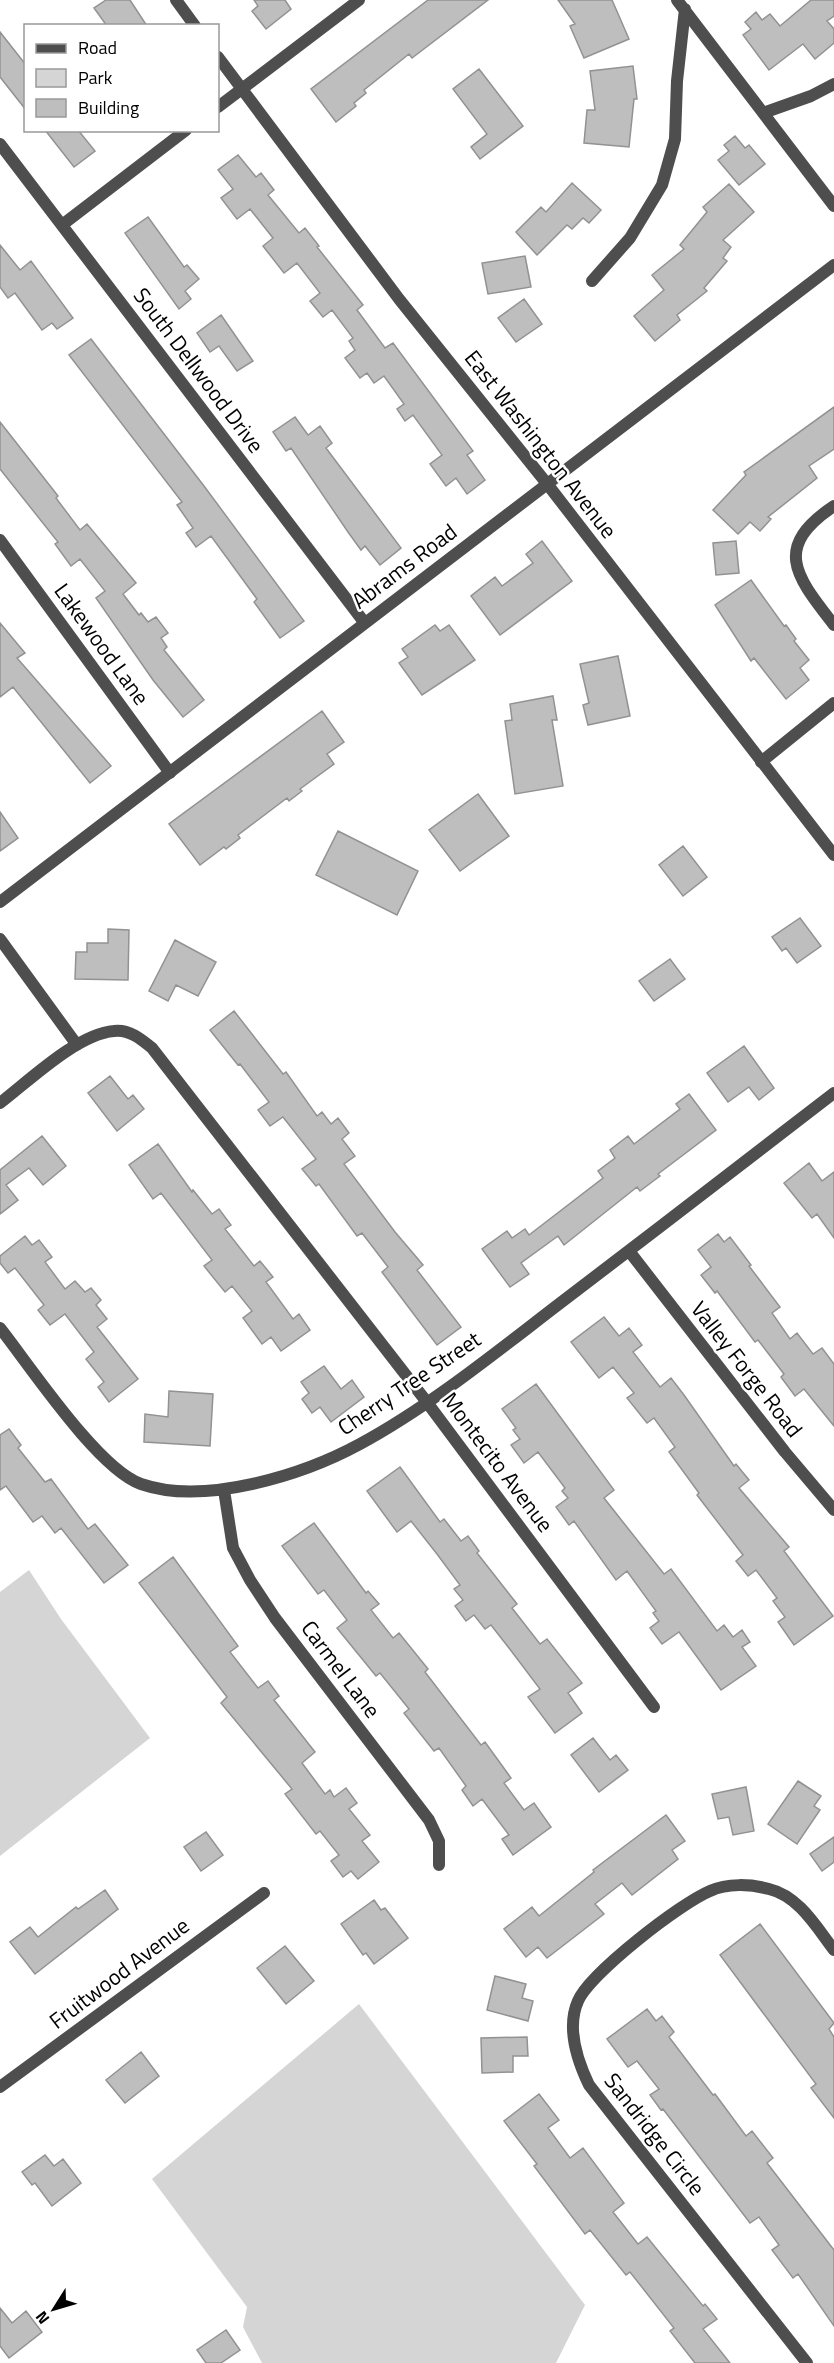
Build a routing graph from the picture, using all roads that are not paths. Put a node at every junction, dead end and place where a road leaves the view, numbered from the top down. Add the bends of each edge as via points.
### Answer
1 (176, 0) edge
2 (353, 2) edge
3 (681, 5) edge
4 (194, 24) edge
5 (219, 58) edge
6 (834, 84) edge
7 (241, 89) junction
8 (219, 106) edge
9 (763, 113) junction
10 (183, 132) edge
11 (0, 144) edge
12 (834, 206) edge
13 (62, 225) junction
14 (834, 265) edge
15 (592, 282) dead end
16 (548, 485) junction
17 (834, 506) edge
18 (0, 540) edge
19 (364, 622) junction
20 (834, 625) edge
21 (834, 703) edge
22 (761, 762) junction
23 (170, 773) junction
24 (834, 855) edge
25 (0, 902) edge
26 (0, 939) edge
27 (77, 1045) junction
28 (833, 1095) edge
29 (0, 1103) edge
30 (629, 1251) junction
31 (0, 1328) edge
32 (426, 1401) junction
33 (224, 1490) junction
34 (834, 1510) edge
35 (654, 1707) dead end
36 (439, 1865) dead end
37 (264, 1893) dead end
38 (834, 1950) edge
39 (0, 2087) edge
40 (807, 2363) edge

1 - 4 street
2 - 7 street
3 - 9 street
3 - 15 street via 675,139 662,185 630,238
5 - 7 street, East Washington Avenue
6 - 9 street
7 - 8 street
7 - 16 street, East Washington Avenue via 393,291
9 - 12 street
10 - 13 street
11 - 13 street, South Dellwood Drive
13 - 19 street, South Dellwood Drive
14 - 16 street, Abrams Road
16 - 19 street, Abrams Road
16 - 22 street, East Washington Avenue
17 - 20 street via 805,529 795,558 802,581
18 - 23 street, Lakewood Lane
19 - 23 street, Abrams Road
21 - 22 street
22 - 24 street, East Washington Avenue
23 - 25 street, Abrams Road
26 - 27 street
27 - 29 street
27 - 32 street, Montecito Avenue via 114,1030 139,1037 171,1071
28 - 30 street, Cherry Tree Street
30 - 32 street, Cherry Tree Street
30 - 34 street, Valley Forge Road
31 - 33 street, Cherry Tree Street via 99,1455 114,1468 141,1484 169,1490
32 - 33 street, Cherry Tree Street via 326,1461 288,1475
32 - 35 street, Montecito Avenue
33 - 36 street, Carmel Lane via 233,1548 250,1580 429,1820 440,1841
37 - 39 street, Fruitwood Avenue
38 - 40 street, Sandridge Circle via 801,1907 771,1889 742,1885 712,1889 689,1902 596,1975 578,2002 574,2031 576,2057 589,2085

